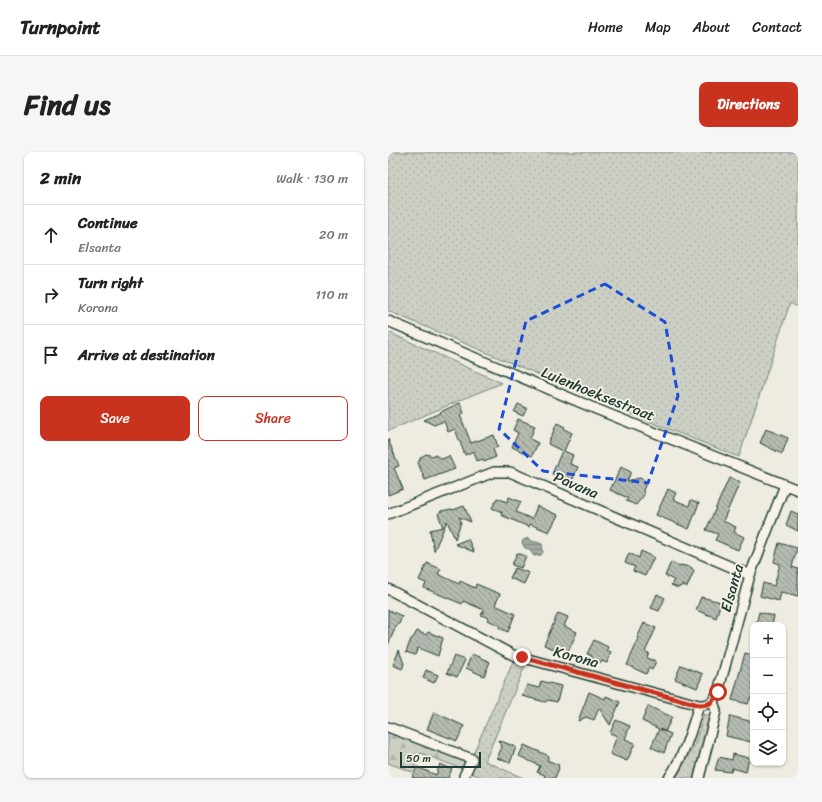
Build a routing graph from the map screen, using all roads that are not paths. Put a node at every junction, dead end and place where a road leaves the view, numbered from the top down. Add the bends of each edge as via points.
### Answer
1 (388, 320) edge
2 (785, 485) junction
3 (798, 490) edge
4 (388, 514) edge
5 (750, 575) junction
6 (388, 589) edge
7 (713, 701) junction
8 (699, 705) junction
9 (388, 727) edge
10 (465, 777) edge
11 (669, 778) edge
12 (699, 778) edge

1 - 2 street, Luienhoeksestraat via 596,409
2 - 3 street, Luienhoeksestraat
2 - 5 street, Elsanta
4 - 5 street, Pavana via 494,472 510,472
5 - 7 street, Elsanta via 718,692
6 - 8 street, Korona via 513,655
7 - 8 street
7 - 12 street, Elsanta via 716,711
8 - 11 street via 689,740
9 - 10 street via 472,760

